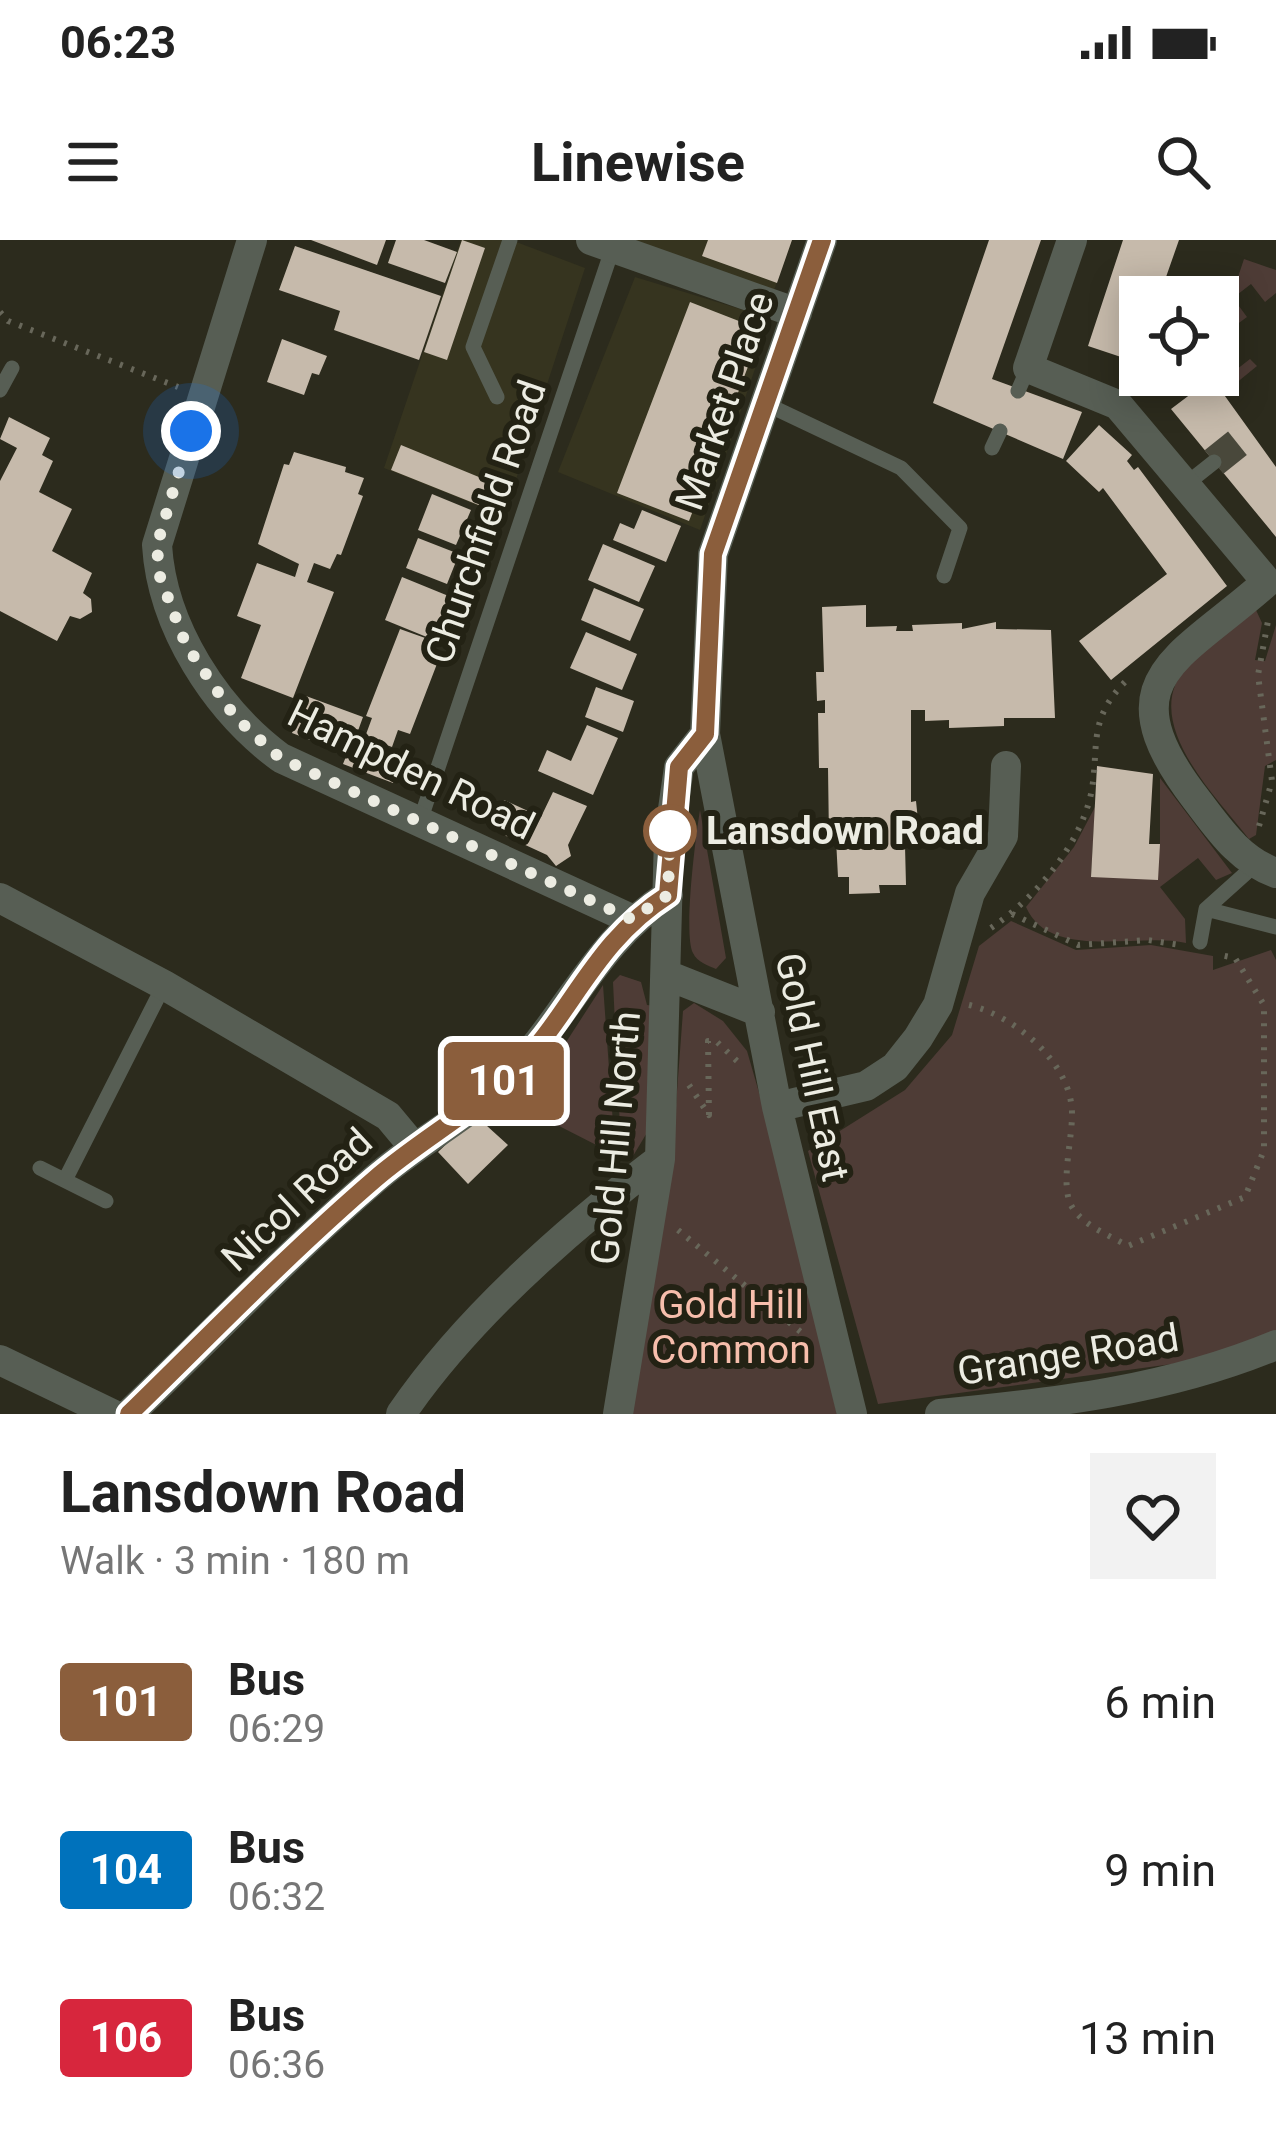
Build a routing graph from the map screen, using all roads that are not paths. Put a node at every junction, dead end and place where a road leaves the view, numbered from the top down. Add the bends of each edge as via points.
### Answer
1 (252, 240) edge
2 (511, 240) edge
3 (822, 240) edge
4 (1072, 240) edge
5 (607, 243) edge
6 (797, 313) junction
7 (12, 368) dead end
8 (0, 389) edge
9 (497, 397) dead end
10 (766, 404) junction
11 (1000, 431) dead end
12 (992, 448) dead end
13 (1214, 462) tunnel mouth
14 (1167, 476) junction
15 (944, 576) dead end
16 (705, 734) junction
17 (1006, 766) dead end
18 (419, 824) junction
19 (1263, 860) edge
20 (668, 895) junction
21 (0, 898) edge
22 (1206, 909) junction
23 (631, 919) junction
24 (1276, 927) edge
25 (1200, 942) dead end
26 (669, 976) junction
27 (164, 985) junction
28 (760, 1012) junction
29 (777, 1107) junction
30 (413, 1146) junction
31 (660, 1159) junction
32 (40, 1168) dead end
33 (65, 1180) junction
34 (106, 1201) dead end
35 (1276, 1346) edge
36 (0, 1360) edge
37 (112, 1414) edge
38 (129, 1414) edge
39 (401, 1414) edge
40 (618, 1414) edge
41 (852, 1414) edge
42 (940, 1414) edge

1 - 18 street, Hampden Road via 157,545 159,574 186,645 256,740
2 - 9 lane via 473,347
3 - 6 street, Market Place
4 - 14 street via 1023,380 1118,405
5 - 6 street
5 - 18 lane, Churchfield Road
6 - 10 street, Market Place
7 - 8 lane
10 - 15 lane via 901,468 960,528
10 - 16 street, Market Place via 713,554
11 - 12 lane
13 - 14 lane
14 - 19 street via 1267,582 1176,656 1153,702 1154,732 1166,761 1239,853
16 - 20 street, Gold Hill North via 679,767
16 - 28 street, Gold Hill East
17 - 29 street via 1003,836 970,893 938,1005 918,1039 866,1086
18 - 23 street, Hampden Road
19 - 22 lane
20 - 23 street, Nicol Road
20 - 26 street, Gold Hill North
21 - 27 street
22 - 24 lane
22 - 25 lane
23 - 30 street, Nicol Road via 518,1067
26 - 28 street
26 - 31 street, Gold Hill North
27 - 30 street via 388,1116
27 - 33 lane
28 - 29 street, Gold Hill East
29 - 41 street, Gold Hill East
30 - 38 street, Nicol Road
31 - 39 street via 514,1287 426,1376
31 - 40 street, Gold Hill North
32 - 33 lane
33 - 34 lane
35 - 42 street, Grange Road via 1216,1370 1074,1401
36 - 37 street

